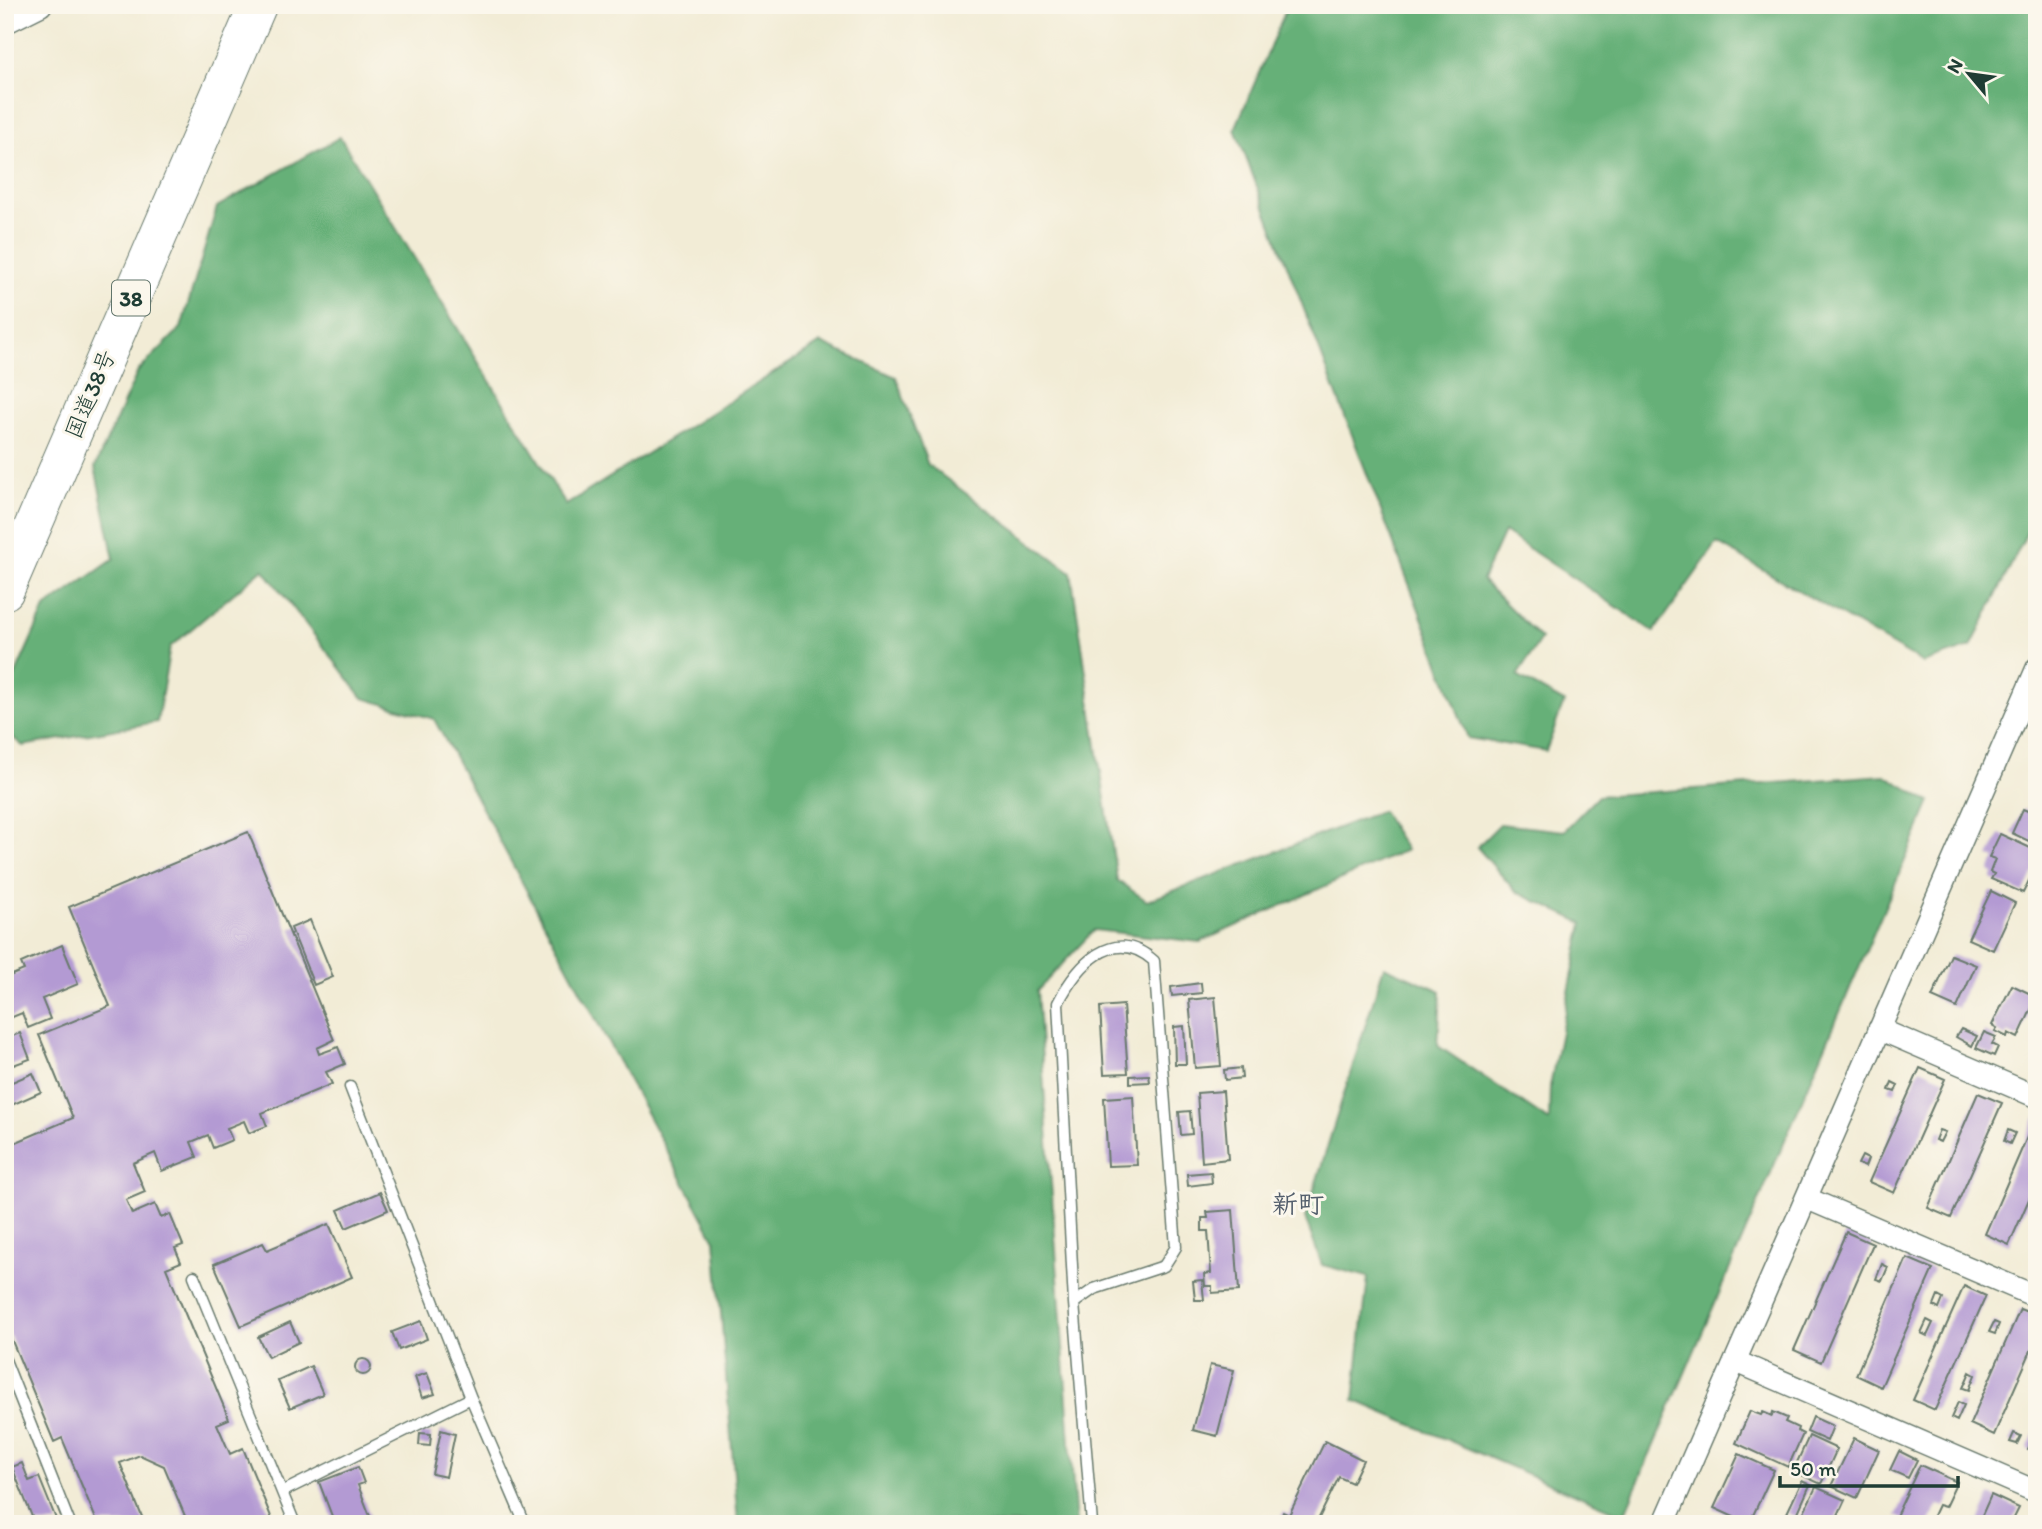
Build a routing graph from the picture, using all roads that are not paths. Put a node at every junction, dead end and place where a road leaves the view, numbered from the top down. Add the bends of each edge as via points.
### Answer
1 (41, 5) edge
2 (258, 5) edge
3 (5, 23) edge
4 (5, 591) edge
5 (2037, 668) edge
6 (2031, 695) edge
7 (1879, 1029) junction
8 (350, 1087) dead end
9 (2037, 1097) edge
10 (1806, 1198) junction
11 (194, 1276) dead end
12 (2037, 1297) edge
13 (1073, 1303) junction
14 (5, 1360) edge
15 (1735, 1361) junction
16 (471, 1398) junction
17 (282, 1492) junction
18 (2037, 1492) edge
19 (71, 1524) edge
20 (295, 1524) edge
21 (525, 1524) edge
22 (1092, 1524) edge
23 (1664, 1524) edge

1 - 3 street
2 - 4 highway, 国道38号 / 38
5 - 6 street
6 - 7 street
7 - 9 street
7 - 10 street
8 - 16 lane
10 - 12 street
10 - 15 street
11 - 17 lane
13 - 13 lane via 1058,1003 1072,976 1094,954 1127,946 1154,961 1177,1247 1164,1266 1094,1289
13 - 22 lane
14 - 19 lane
15 - 18 street
15 - 23 street
16 - 17 lane
16 - 21 lane
17 - 20 lane

